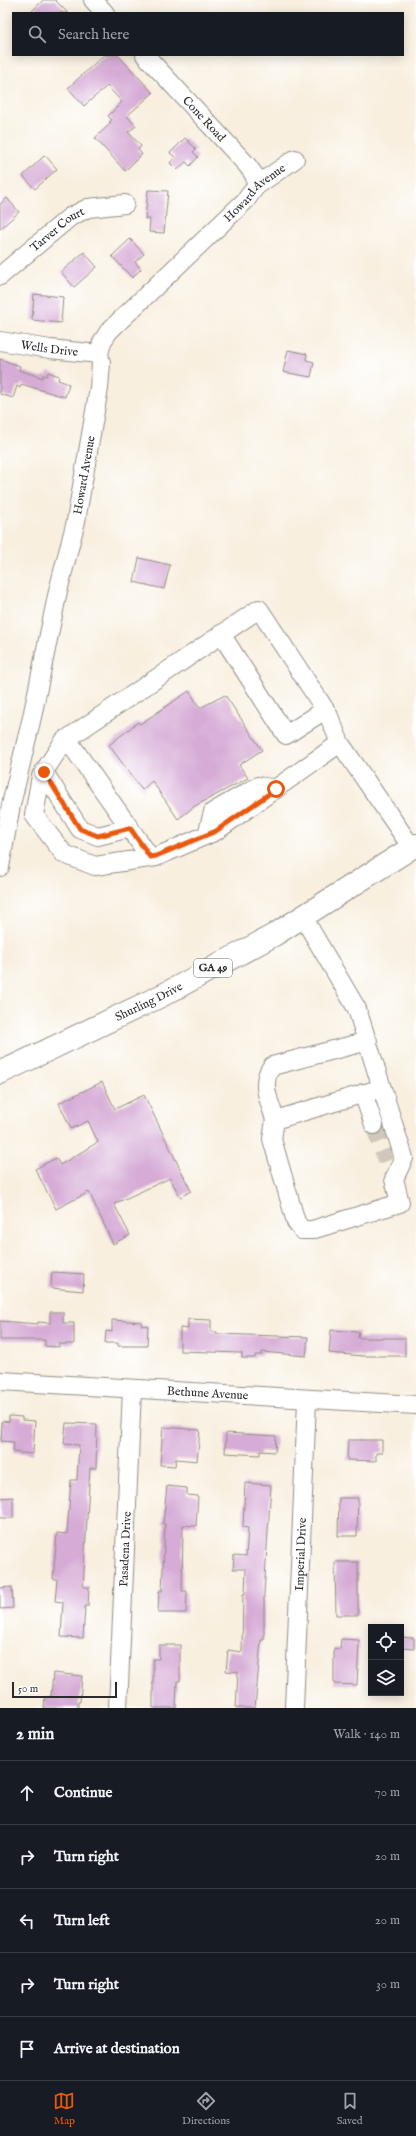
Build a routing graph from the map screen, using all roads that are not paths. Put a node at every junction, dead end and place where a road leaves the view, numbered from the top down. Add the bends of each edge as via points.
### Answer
1 (93, 0) edge
2 (104, 12) edge
3 (145, 56) edge
4 (294, 159) dead end
5 (256, 186) junction
6 (125, 204) dead end
7 (0, 276) edge
8 (0, 341) edge
9 (99, 354) junction
10 (222, 634) junction
11 (325, 710) junction
12 (67, 739) junction
13 (340, 743) junction
14 (44, 772) junction
15 (34, 815) junction
16 (130, 828) junction
17 (6, 832) junction
18 (414, 847) edge
19 (150, 857) junction
20 (1, 859) edge
21 (303, 917) junction
22 (368, 1040) junction
23 (0, 1073) edge
24 (382, 1088) junction
25 (363, 1093) junction
26 (275, 1120) junction
27 (374, 1125) tunnel mouth
28 (387, 1161) tunnel mouth
29 (394, 1179) junction
30 (0, 1381) edge
31 (132, 1390) junction
32 (307, 1400) junction
33 (416, 1405) edge
34 (118, 1708) edge
35 (294, 1708) edge

1 - 2 street
3 - 5 street, Cone Road via 247,165 255,176
4 - 5 street, Howard Avenue
5 - 9 street, Howard Avenue via 246,200 109,331 102,342
6 - 7 street, Tarver Court via 88,208 70,217
8 - 9 street, Wells Drive
9 - 17 street, Howard Avenue via 99,388 76,521 58,591
10 - 11 street via 259,609
10 - 11 street via 286,736
10 - 12 street
11 - 13 street
12 - 14 street
12 - 16 street
13 - 18 street
13 - 19 street via 216,831
14 - 15 street via 41,776
14 - 16 street via 80,829 98,836
15 - 17 street
15 - 19 street via 64,854 96,866
16 - 19 street
17 - 20 street, Howard Avenue
18 - 21 main road, Shurling Drive / GA 49
21 - 22 street via 357,1009
21 - 23 main road, Shurling Drive / GA 49 via 163,995
22 - 24 street
22 - 26 street via 272,1066 265,1083
24 - 25 street
24 - 29 street via 404,1158
25 - 26 street
25 - 27 street
26 - 29 street via 272,1140 296,1222 302,1230 312,1230 400,1203
28 - 29 street
30 - 31 street, Bethune Avenue
31 - 32 street, Bethune Avenue
31 - 34 street, Pasadena Drive
32 - 33 street, Bethune Avenue
32 - 35 street, Imperial Drive

